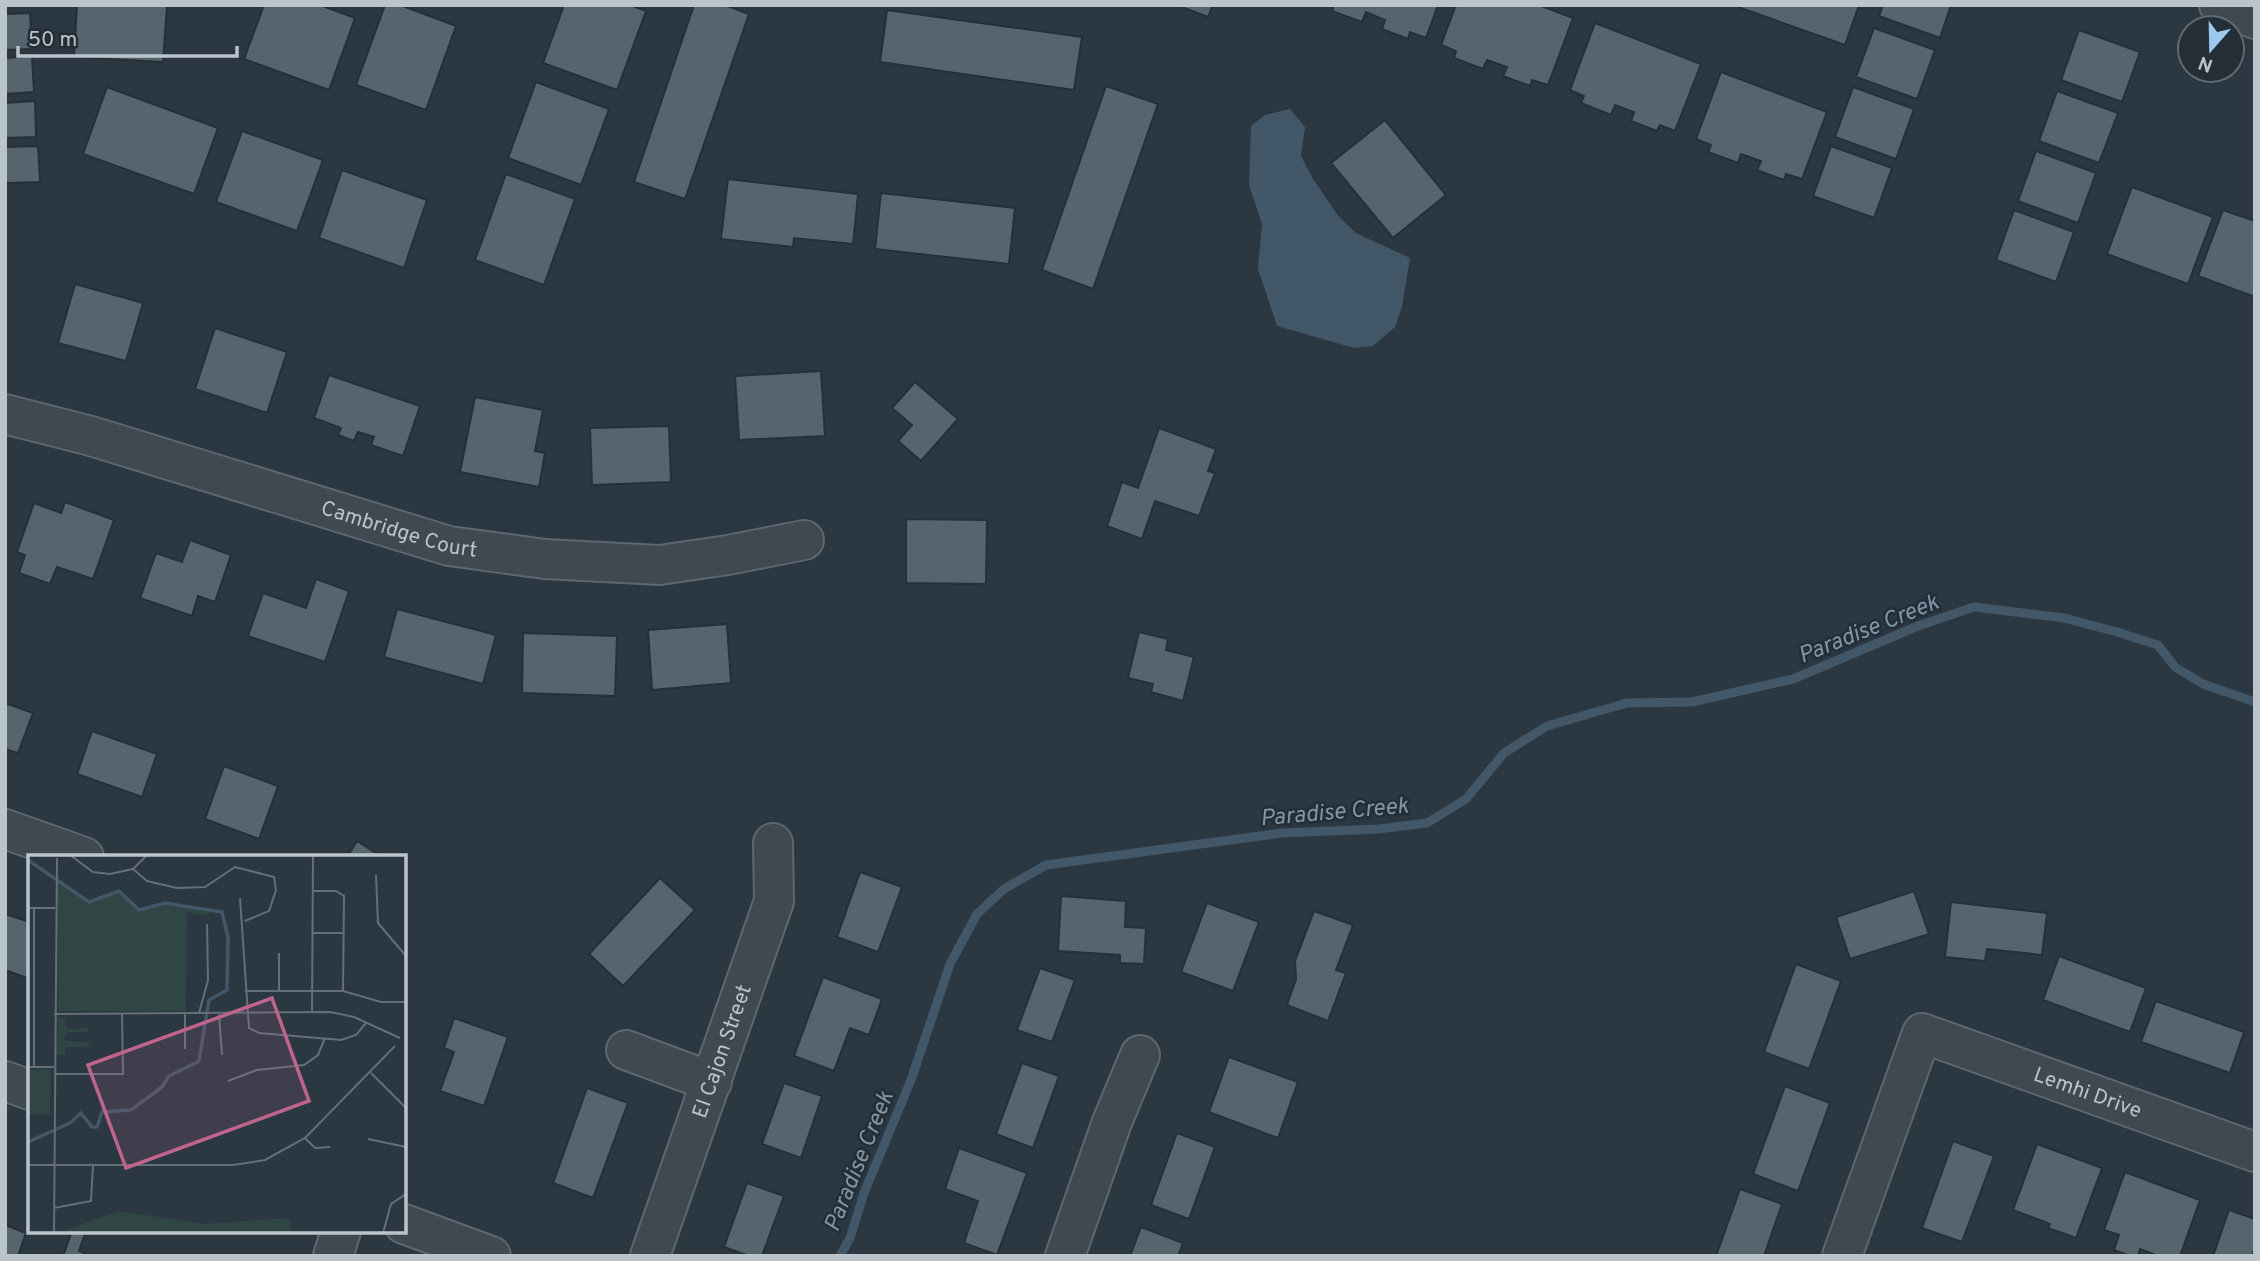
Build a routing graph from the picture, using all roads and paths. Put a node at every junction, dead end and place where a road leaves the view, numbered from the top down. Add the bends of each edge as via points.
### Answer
1 (2219, 5) edge
2 (2255, 19) edge
3 (5, 414) edge
4 (804, 540) dead end
5 (5, 829) edge
6 (773, 843) dead end
7 (78, 855) edge
8 (626, 1050) dead end
9 (1140, 1055) dead end
10 (5, 1081) edge
11 (712, 1082) junction
12 (28, 1089) edge
13 (2255, 1152) edge
14 (406, 1225) edge
15 (340, 1233) edge
16 (333, 1256) edge
17 (491, 1256) edge
18 (650, 1256) edge
19 (1065, 1256) edge
20 (1842, 1256) edge

1 - 2 street
3 - 4 street, Cambridge Court via 449,546 545,559 660,565
5 - 7 street
6 - 11 street, El Cajon Street via 774,901
8 - 11 street
9 - 19 street
10 - 12 street
11 - 18 street, El Cajon Street
13 - 20 street, Lemhi Drive via 1922,1032
14 - 17 street
15 - 16 street

